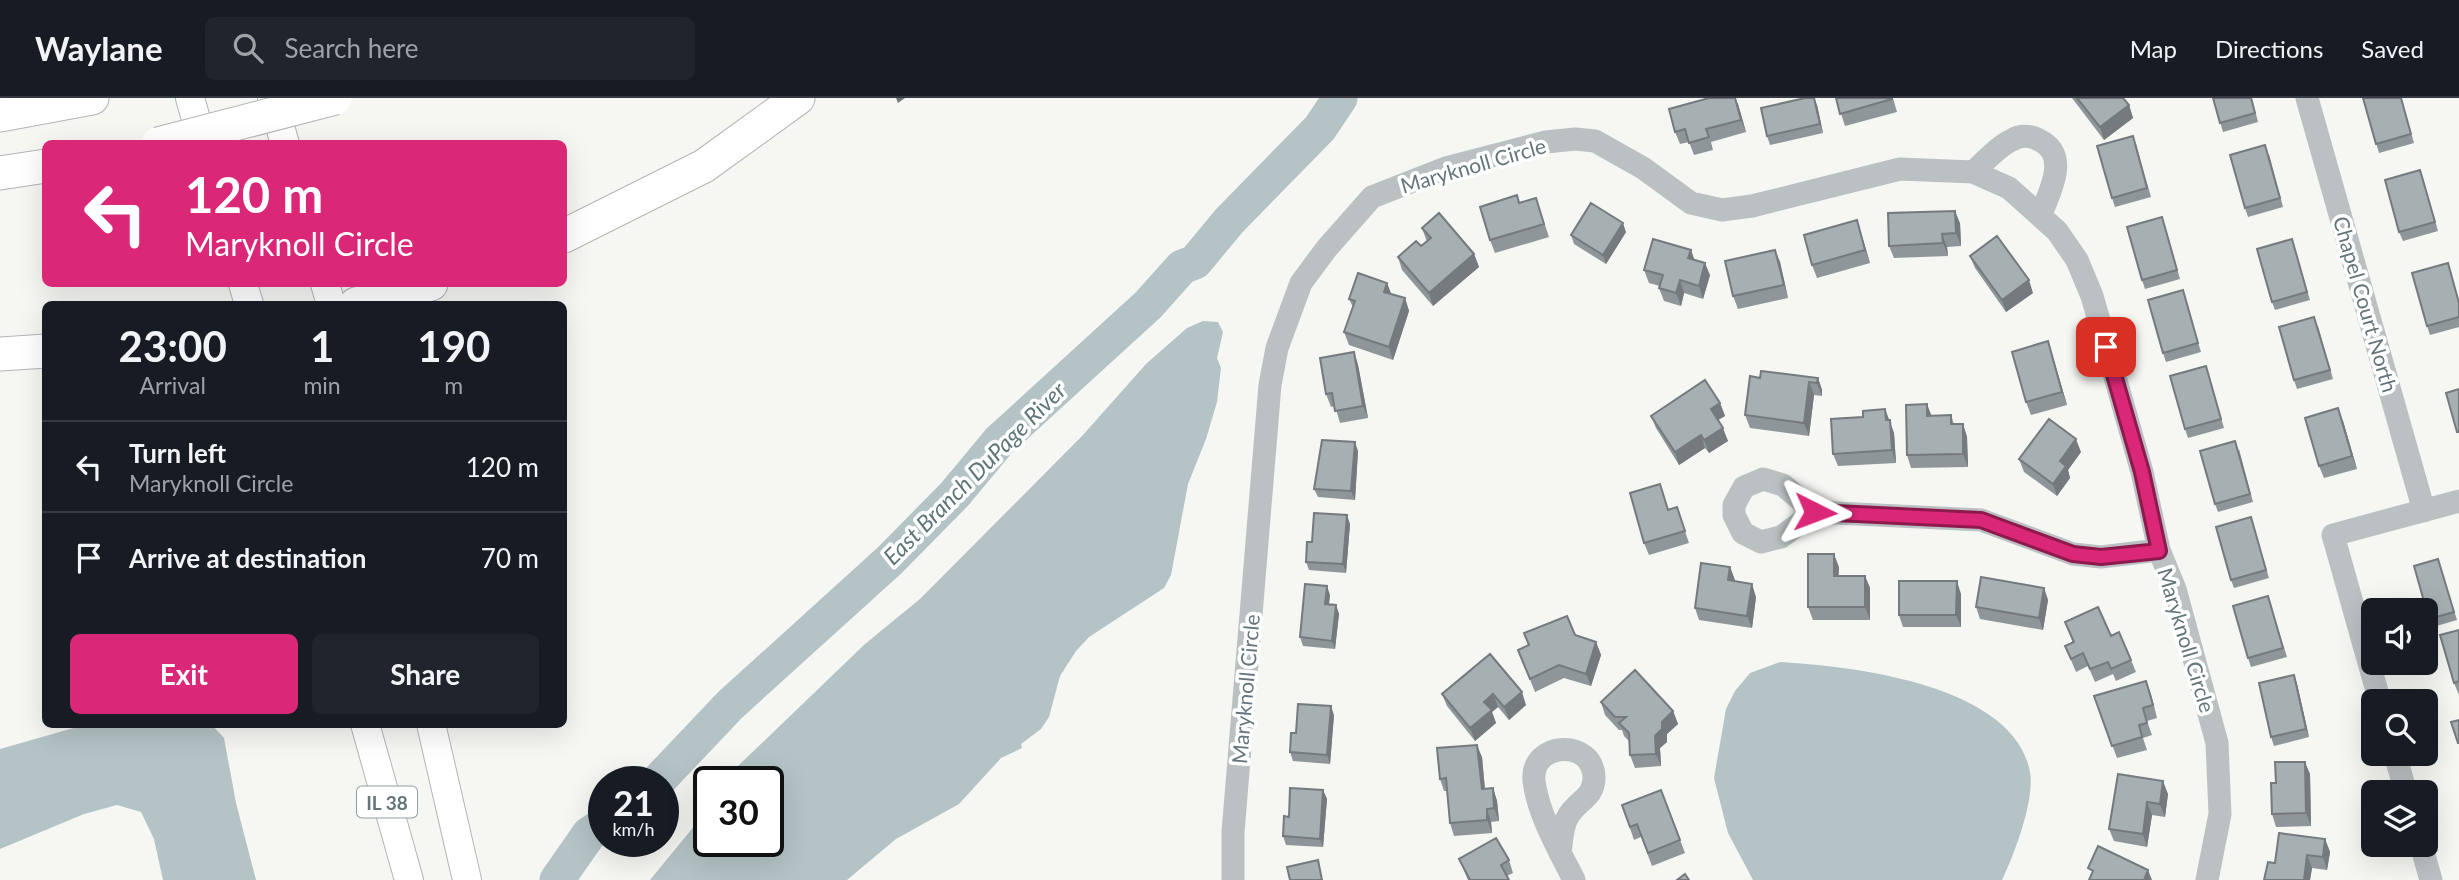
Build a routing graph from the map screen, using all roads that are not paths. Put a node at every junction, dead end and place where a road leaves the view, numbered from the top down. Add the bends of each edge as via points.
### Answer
1 (92, 98) edge
2 (190, 98) edge
3 (272, 98) edge
4 (335, 98) edge
5 (798, 98) edge
6 (2307, 98) edge
7 (0, 115) edge
8 (173, 140) edge
9 (202, 140) edge
10 (284, 140) edge
11 (42, 167) edge
12 (1973, 172) junction
13 (0, 173) edge
14 (2041, 214) junction
15 (567, 235) edge
16 (421, 287) edge
17 (429, 287) edge
18 (367, 301) edge
19 (411, 301) edge
20 (42, 351) edge
21 (0, 355) edge
22 (0, 370) edge
23 (42, 370) edge
24 (2459, 501) edge
25 (2424, 511) junction
26 (1815, 512) dead end
27 (2159, 551) junction
28 (2376, 689) edge
29 (366, 728) edge
30 (432, 728) edge
31 (1560, 853) dead end
32 (2424, 857) edge
33 (409, 880) edge
34 (467, 880) edge
35 (1233, 880) edge
36 (1574, 880) edge
37 (2207, 880) edge
38 (2431, 880) edge

1 - 7 highway
2 - 9 main road
3 - 10 main road
4 - 8 highway, bridge
5 - 15 highway via 705,166
6 - 25 street, Chapel Court North
11 - 13 highway
12 - 14 street, Maryknoll Circle via 2009,188
12 - 14 street via 2009,141 2019,137 2039,140 2054,155 2056,166
12 - 35 street, Maryknoll Circle via 1900,169 1721,210 1691,203 1595,141 1575,139 1446,168 1372,197 1301,284 1277,348 1233,832
14 - 27 street, Maryknoll Circle via 2068,245 2086,279 2142,472
16 - 18 highway
17 - 19 highway
20 - 21 highway
22 - 23 highway
24 - 25 street
25 - 28 street via 2333,535
26 - 27 street via 1981,520 2073,554 2101,557
27 - 37 street, Maryknoll Circle via 2175,589 2217,743 2220,814
29 - 33 main road, IL 38
30 - 34 main road, IL 38
31 - 36 street
32 - 38 street

